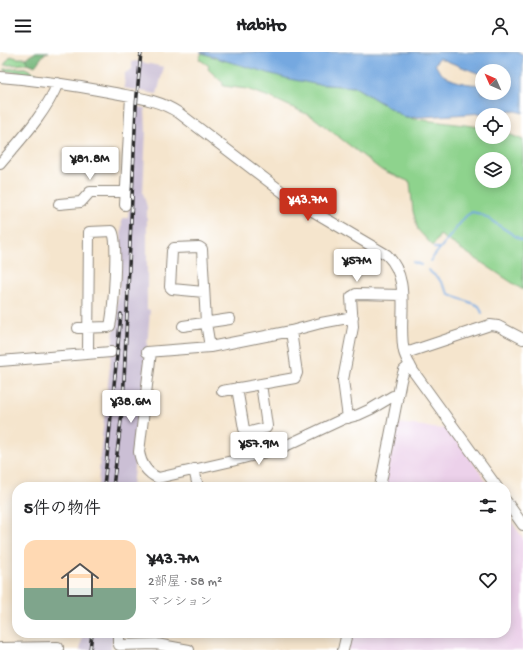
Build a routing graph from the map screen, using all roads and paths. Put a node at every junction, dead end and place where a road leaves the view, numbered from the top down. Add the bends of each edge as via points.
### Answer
1 (0, 77) edge
2 (58, 83) junction
3 (131, 96) junction
4 (0, 164) edge
5 (126, 192) junction
6 (59, 204) dead end
7 (125, 204) dead end
8 (204, 292) junction
9 (402, 294) junction
10 (353, 317) junction
11 (230, 319) dead end
12 (206, 323) junction
13 (183, 326) dead end
14 (83, 328) junction
15 (291, 331) junction
16 (523, 339) edge
17 (210, 347) junction
18 (111, 352) dead end
19 (404, 352) junction
20 (88, 353) junction
21 (0, 361) edge
22 (410, 365) junction
23 (261, 384) junction
24 (237, 388) junction
25 (222, 391) dead end
26 (398, 396) junction
27 (348, 418) junction
28 (194, 469) junction
29 (157, 482) edge
30 (197, 482) edge
31 (381, 482) edge
32 (493, 482) edge
33 (511, 508) edge
34 (523, 525) edge
35 (119, 638) edge
36 (347, 638) edge
37 (132, 647) edge
38 (0, 648) edge
39 (58, 650) edge
40 (189, 650) edge
41 (343, 650) edge

1 - 2 street
2 - 3 street
2 - 4 street via 34,125
3 - 5 street
3 - 9 street via 173,109 289,197 382,251 398,269
5 - 6 street via 90,192 81,202
5 - 7 street
8 - 8 street via 172,290 170,287 174,248 202,249
8 - 12 street
9 - 10 street via 354,294 350,299
9 - 19 street
10 - 15 street
10 - 27 street via 353,330 343,380
11 - 12 street
12 - 13 street
12 - 17 street
14 - 14 street via 90,232 112,231 115,235 116,257 110,324 108,327
14 - 20 street
15 - 17 street
15 - 23 street via 297,376
16 - 19 street via 498,326 490,325
17 - 29 street via 149,352 140,452 144,466
18 - 20 street
19 - 22 street
20 - 21 street
22 - 26 street via 402,375
22 - 32 street
23 - 24 street
23 - 24 street via 267,426 250,432 244,428
24 - 25 street
26 - 27 street via 393,396 371,409
26 - 31 street
27 - 28 street via 281,448
28 - 29 street
28 - 30 street
33 - 34 street
35 - 37 street via 119,645
36 - 41 street
37 - 40 street via 156,644
38 - 39 street via 58,647

